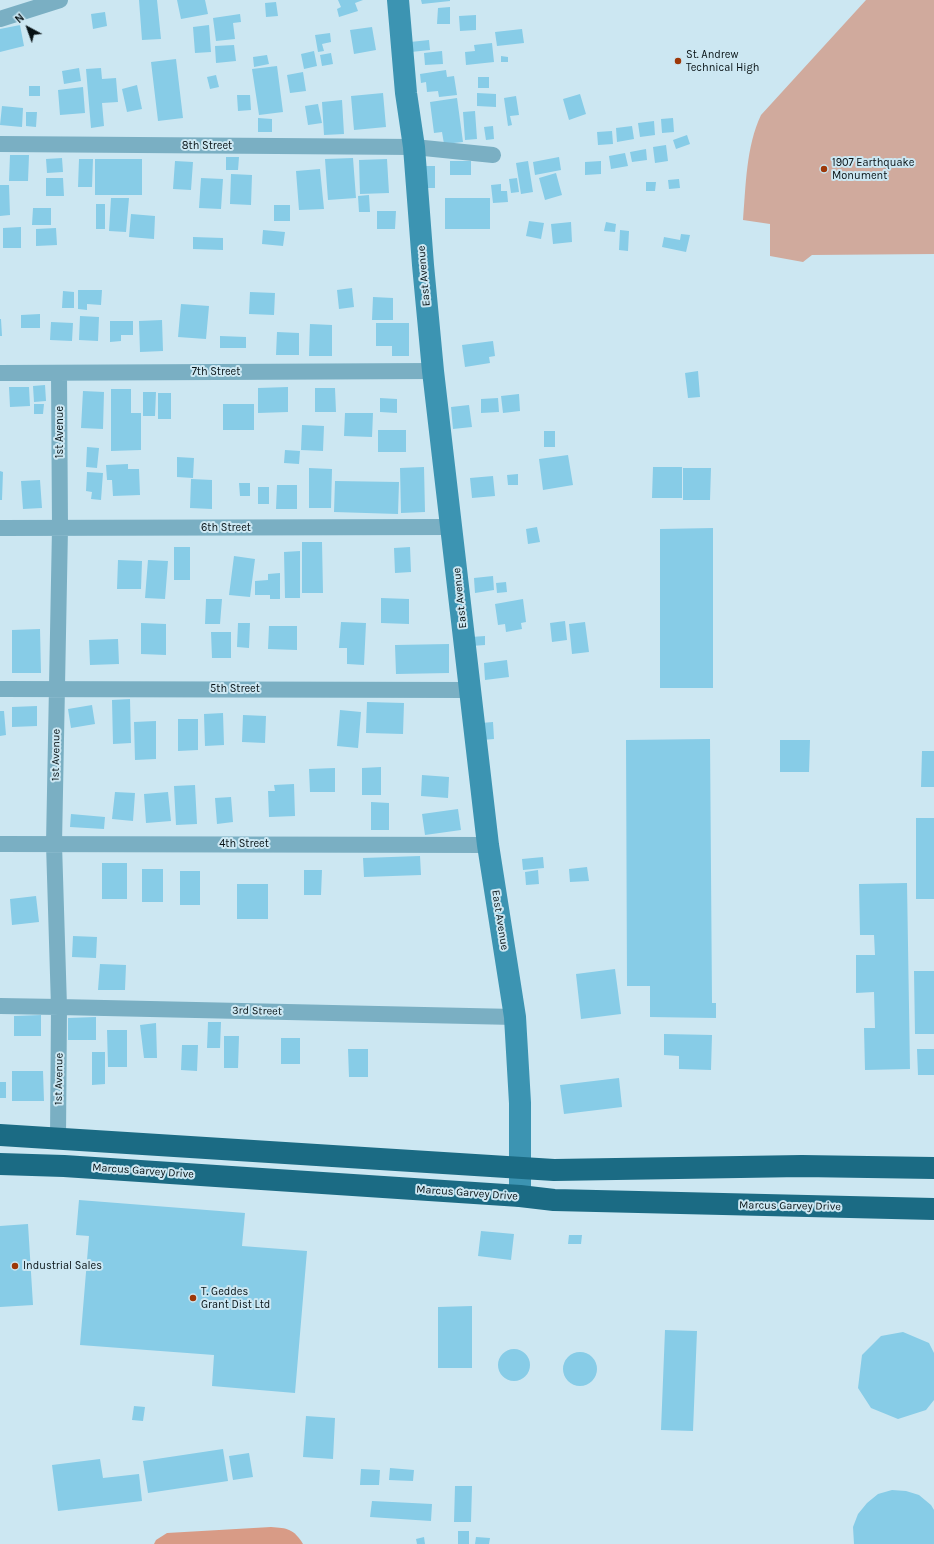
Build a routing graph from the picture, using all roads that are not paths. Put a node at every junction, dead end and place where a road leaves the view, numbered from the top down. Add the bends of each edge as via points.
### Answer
1 (60, 0) edge
2 (398, 0) edge
3 (0, 19) edge
4 (0, 144) edge
5 (414, 147) junction
6 (493, 155) dead end
7 (433, 371) junction
8 (59, 373) junction
9 (0, 374) edge
10 (452, 527) junction
11 (0, 528) edge
12 (60, 528) junction
13 (0, 689) edge
14 (58, 689) junction
15 (470, 690) junction
16 (0, 844) edge
17 (54, 844) junction
18 (488, 845) junction
19 (0, 1006) edge
20 (59, 1006) junction
21 (515, 1017) junction
22 (0, 1135) edge
23 (58, 1138) junction
24 (0, 1164) edge
25 (519, 1167) junction
26 (934, 1168) edge
27 (520, 1196) junction
28 (934, 1209) edge

1 - 3 street
2 - 5 main road, East Avenue via 406,93
4 - 5 street, 8th Street
5 - 6 street, 8th Street
5 - 7 main road, East Avenue
7 - 8 street, 7th Street
7 - 10 main road, East Avenue
8 - 9 street, 7th Street
8 - 12 street, 1st Avenue
10 - 12 street, 6th Street
10 - 15 main road, East Avenue
11 - 12 street, 6th Street
12 - 14 street, 1st Avenue
13 - 14 street, 5th Street
14 - 15 street, 5th Street
14 - 17 street, 1st Avenue
15 - 18 main road, East Avenue
16 - 17 street, 4th Street
17 - 18 street, 4th Street
17 - 20 street, 1st Avenue
18 - 21 main road, East Avenue
19 - 20 street, 3rd Street
20 - 21 street, 3rd Street
20 - 23 street, 1st Avenue
21 - 25 main road, East Avenue via 520,1103
22 - 23 highway
23 - 25 highway
24 - 27 highway, Marcus Garvey Drive
25 - 26 highway via 554,1170 802,1166
25 - 27 main road, East Avenue
27 - 28 highway, Marcus Garvey Drive via 554,1200

